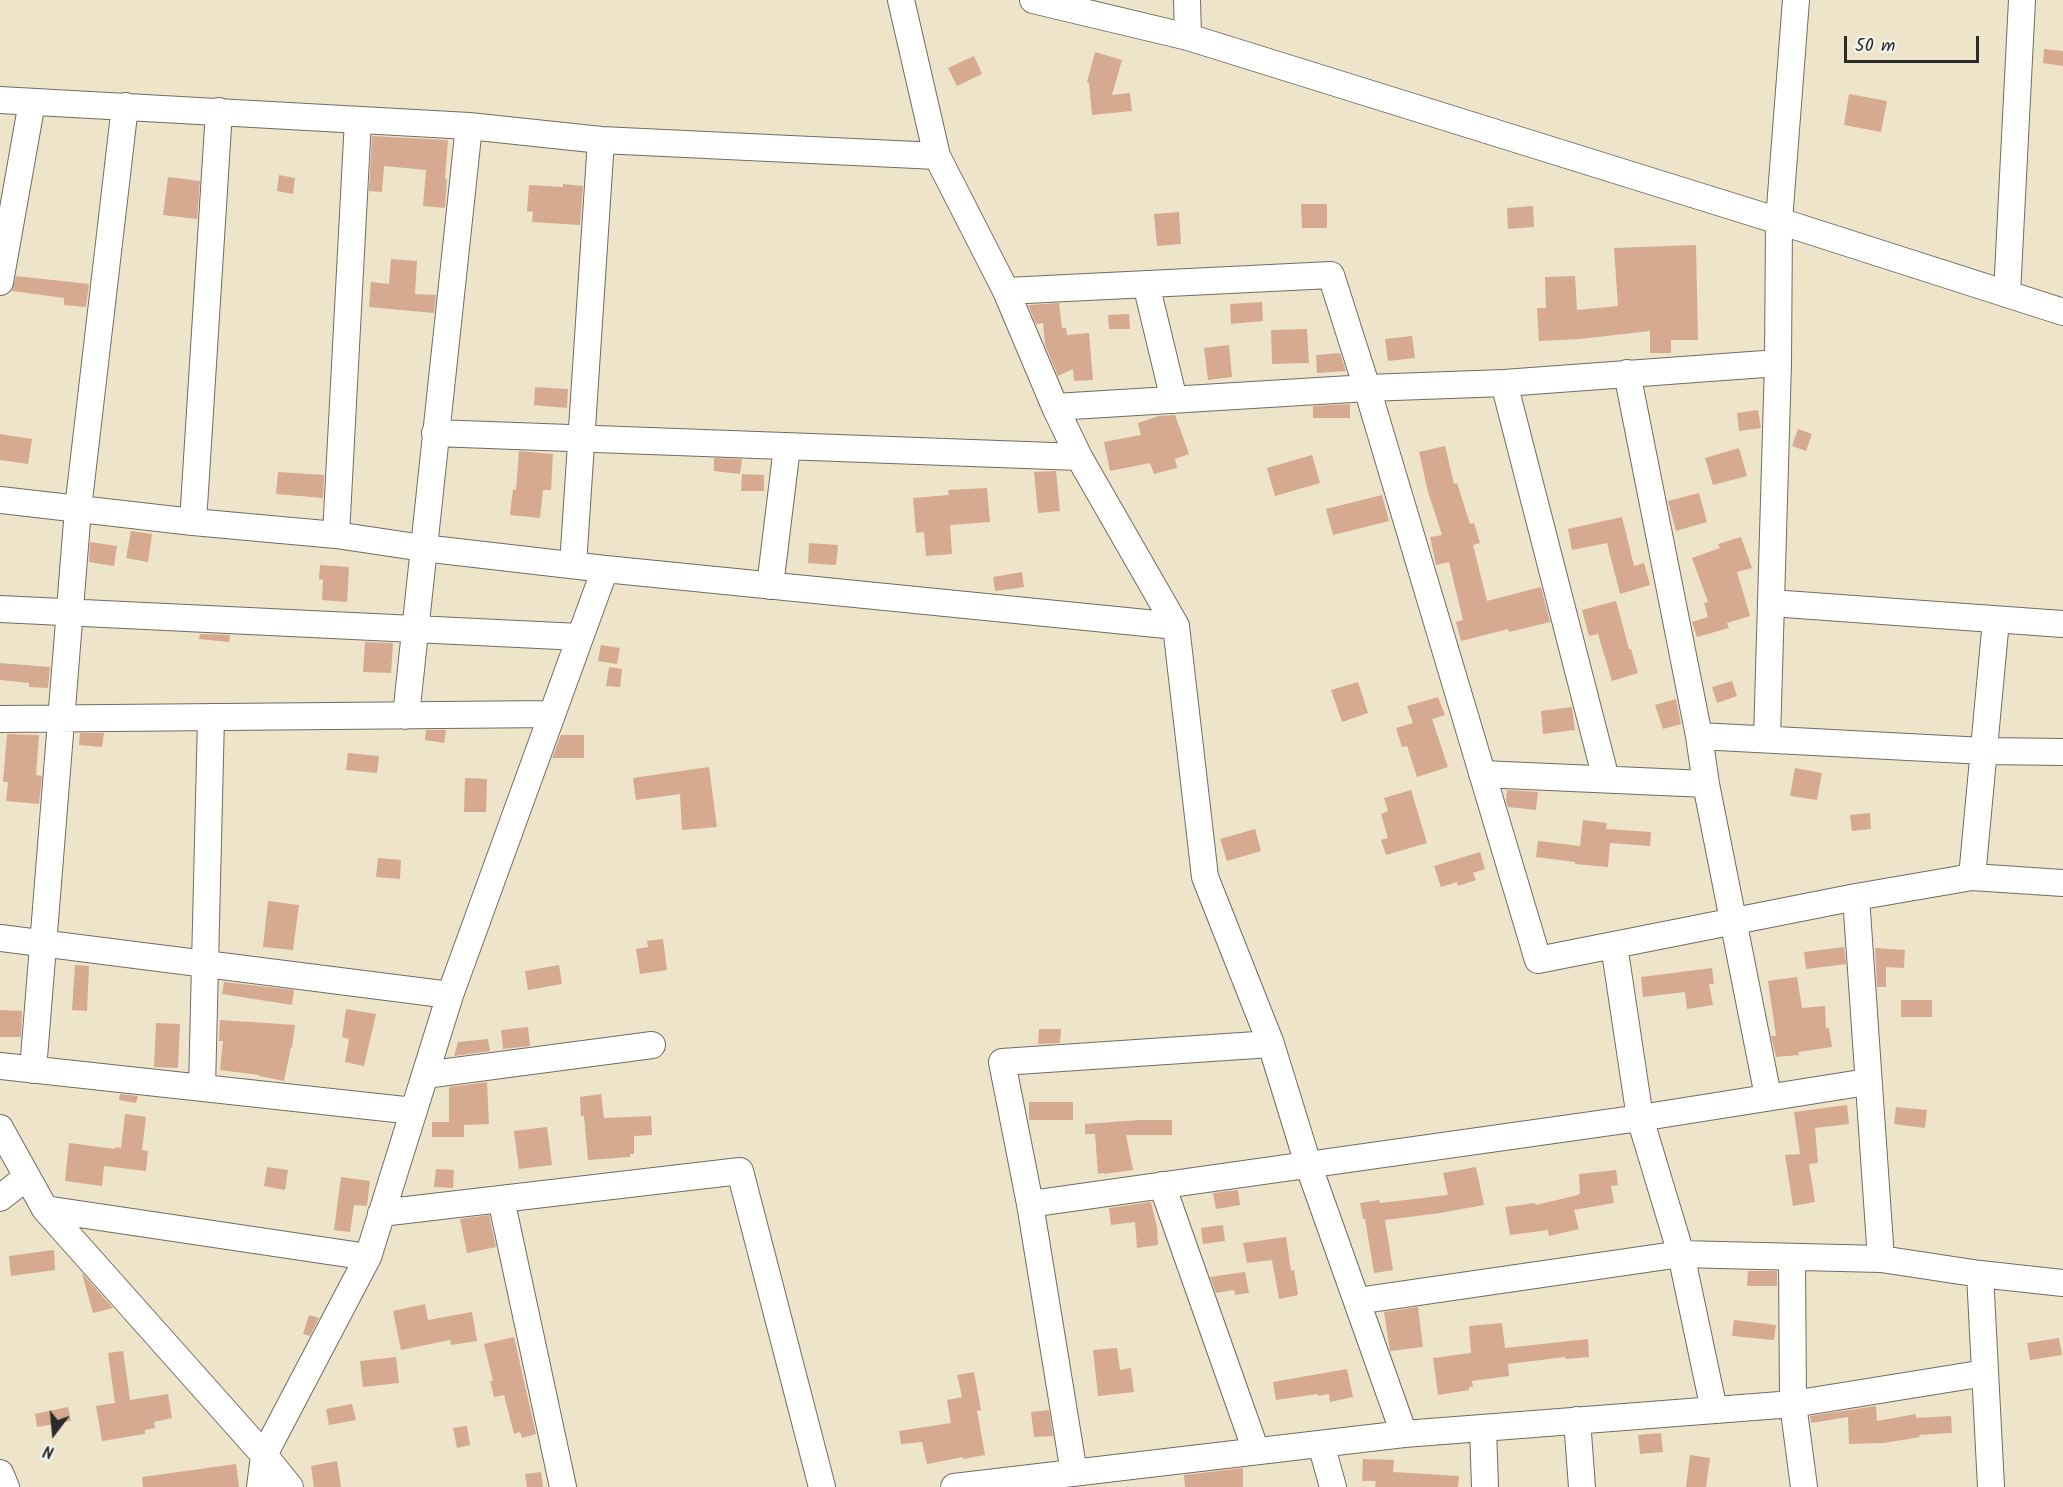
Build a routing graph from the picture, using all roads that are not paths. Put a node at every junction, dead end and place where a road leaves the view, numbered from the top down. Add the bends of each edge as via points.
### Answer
1 (901, 0) edge
2 (1187, 0) edge
3 (1796, 0) edge
4 (2022, 0) edge
5 (1044, 1) edge
6 (1188, 37) junction
7 (0, 100) edge
8 (32, 102) junction
9 (125, 106) junction
10 (219, 111) junction
11 (358, 120) junction
12 (469, 126) junction
13 (601, 140) junction
14 (938, 156) junction
15 (1779, 221) junction
16 (0, 282) edge
17 (1146, 284) junction
18 (1006, 291) junction
19 (2007, 294) junction
20 (2063, 312) edge
21 (1778, 363) junction
22 (1627, 373) junction
23 (1504, 383) junction
24 (1367, 388) junction
25 (1174, 400) junction
26 (1055, 407) junction
27 (435, 434) junction
28 (581, 440) junction
29 (787, 447) junction
30 (1079, 457) junction
31 (0, 500) edge
32 (78, 509) junction
33 (193, 522) junction
34 (336, 535) junction
35 (423, 548) junction
36 (573, 566) junction
37 (605, 569) junction
38 (770, 586) junction
39 (1771, 603) junction
40 (0, 609) edge
41 (69, 612) junction
42 (1996, 620) junction
43 (2063, 624) edge
44 (1176, 626) junction
45 (415, 629) junction
46 (580, 636) junction
47 (552, 714) junction
48 (406, 716) junction
49 (211, 717) junction
50 (61, 718) junction
51 (0, 719) edge
52 (1699, 736) junction
53 (1767, 740) junction
54 (1984, 751) junction
55 (2063, 752) edge
56 (1482, 774) junction
57 (1606, 779) junction
58 (1706, 783) junction
59 (1972, 877) junction
60 (2063, 883) edge
61 (1856, 897) junction
62 (1732, 922) junction
63 (0, 938) edge
64 (43, 943) junction
65 (1614, 945) junction
66 (205, 964) junction
67 (450, 995) junction
68 (1271, 1044) junction
69 (652, 1045) dead end
70 (0, 1066) edge
71 (33, 1070) junction
72 (425, 1075) junction
73 (1867, 1082) junction
74 (202, 1088) junction
75 (1768, 1096) junction
76 (414, 1111) junction
77 (1640, 1118) junction
78 (0, 1128) edge
79 (1308, 1164) junction
80 (27, 1177) junction
81 (1162, 1185) junction
82 (0, 1198) edge
83 (501, 1198) junction
84 (1030, 1204) junction
85 (45, 1209) junction
86 (381, 1213) junction
87 (1681, 1254) junction
88 (368, 1257) junction
89 (1792, 1257) junction
90 (1881, 1258) junction
91 (1980, 1274) junction
92 (2063, 1283) edge
93 (1357, 1301) junction
94 (1985, 1372) junction
95 (1793, 1404) junction
96 (1714, 1410) junction
97 (1576, 1420) junction
98 (1483, 1428) junction
99 (1404, 1434) junction
100 (1321, 1444) junction
101 (1256, 1451) junction
102 (264, 1455) junction
103 (0, 1473) edge
104 (1062, 1479) edge
105 (6, 1487) edge
106 (260, 1487) edge
107 (290, 1487) edge
108 (563, 1487) edge
109 (822, 1487) edge
110 (954, 1487) edge
111 (1333, 1487) edge
112 (1485, 1487) edge
113 (1582, 1487) edge
114 (1804, 1487) edge
115 (1991, 1487) edge

1 - 14 street
2 - 6 street
3 - 15 street
4 - 19 street
5 - 6 street
6 - 15 street
7 - 8 street
8 - 9 street
8 - 16 street
9 - 10 street
9 - 32 street
10 - 11 street
10 - 33 street
11 - 12 street
11 - 34 street
12 - 13 street
12 - 27 street
13 - 14 street
13 - 28 street
14 - 18 street
15 - 19 street
15 - 21 street
17 - 18 street
17 - 24 street via 1331,275
17 - 25 street
18 - 26 street
19 - 20 street
21 - 22 street
21 - 39 street
22 - 23 street
22 - 52 street
23 - 24 street
23 - 57 street
24 - 25 street
24 - 56 street
25 - 26 street
26 - 30 street
27 - 28 street
27 - 35 street
28 - 29 street
28 - 36 street
29 - 30 street
29 - 38 street
30 - 44 street
31 - 32 street
32 - 33 street
32 - 41 street
33 - 34 street
34 - 35 street
35 - 36 street
35 - 45 street
36 - 37 street
37 - 38 street
37 - 46 street
38 - 44 street
39 - 42 street
39 - 53 street
40 - 41 street
41 - 45 street
41 - 50 street
42 - 43 street
42 - 54 street
44 - 68 street via 1205,877
45 - 46 street
45 - 48 street
46 - 47 street
47 - 48 street
47 - 67 street
48 - 49 street
49 - 50 street
49 - 66 street
50 - 51 street
50 - 64 street
52 - 53 street
52 - 58 street
53 - 54 street
54 - 55 street
54 - 59 street
56 - 57 street
56 - 65 street via 1538,960
57 - 58 street
58 - 62 street
59 - 60 street
59 - 61 street
61 - 62 street
61 - 73 street
62 - 65 street
62 - 75 street
63 - 64 street
64 - 66 street
64 - 71 street
65 - 77 street
66 - 67 street
66 - 74 street
67 - 72 street
68 - 79 street
68 - 84 street via 1002,1062
69 - 72 street
70 - 71 street
71 - 74 street
72 - 76 street
73 - 75 street
73 - 90 street
74 - 76 street
75 - 77 street
76 - 86 street
77 - 79 street
77 - 87 street
78 - 80 street
79 - 81 street
79 - 93 street
80 - 82 street
80 - 85 street
81 - 84 street
81 - 101 street
83 - 86 street
83 - 108 street
83 - 109 street via 740,1171
84 - 104 street
85 - 88 street
85 - 102 street
86 - 88 street
87 - 89 street
87 - 93 street
87 - 96 street
88 - 102 street
89 - 90 street
89 - 95 street
90 - 91 street
91 - 92 street
91 - 94 street
93 - 99 street
94 - 95 street
94 - 115 street
95 - 96 street
95 - 114 street
96 - 97 street
97 - 98 street
97 - 113 street
98 - 99 street
98 - 112 street
99 - 100 street
100 - 101 street
100 - 111 street
101 - 104 street
102 - 106 street
102 - 107 street
103 - 105 street
104 - 110 street

